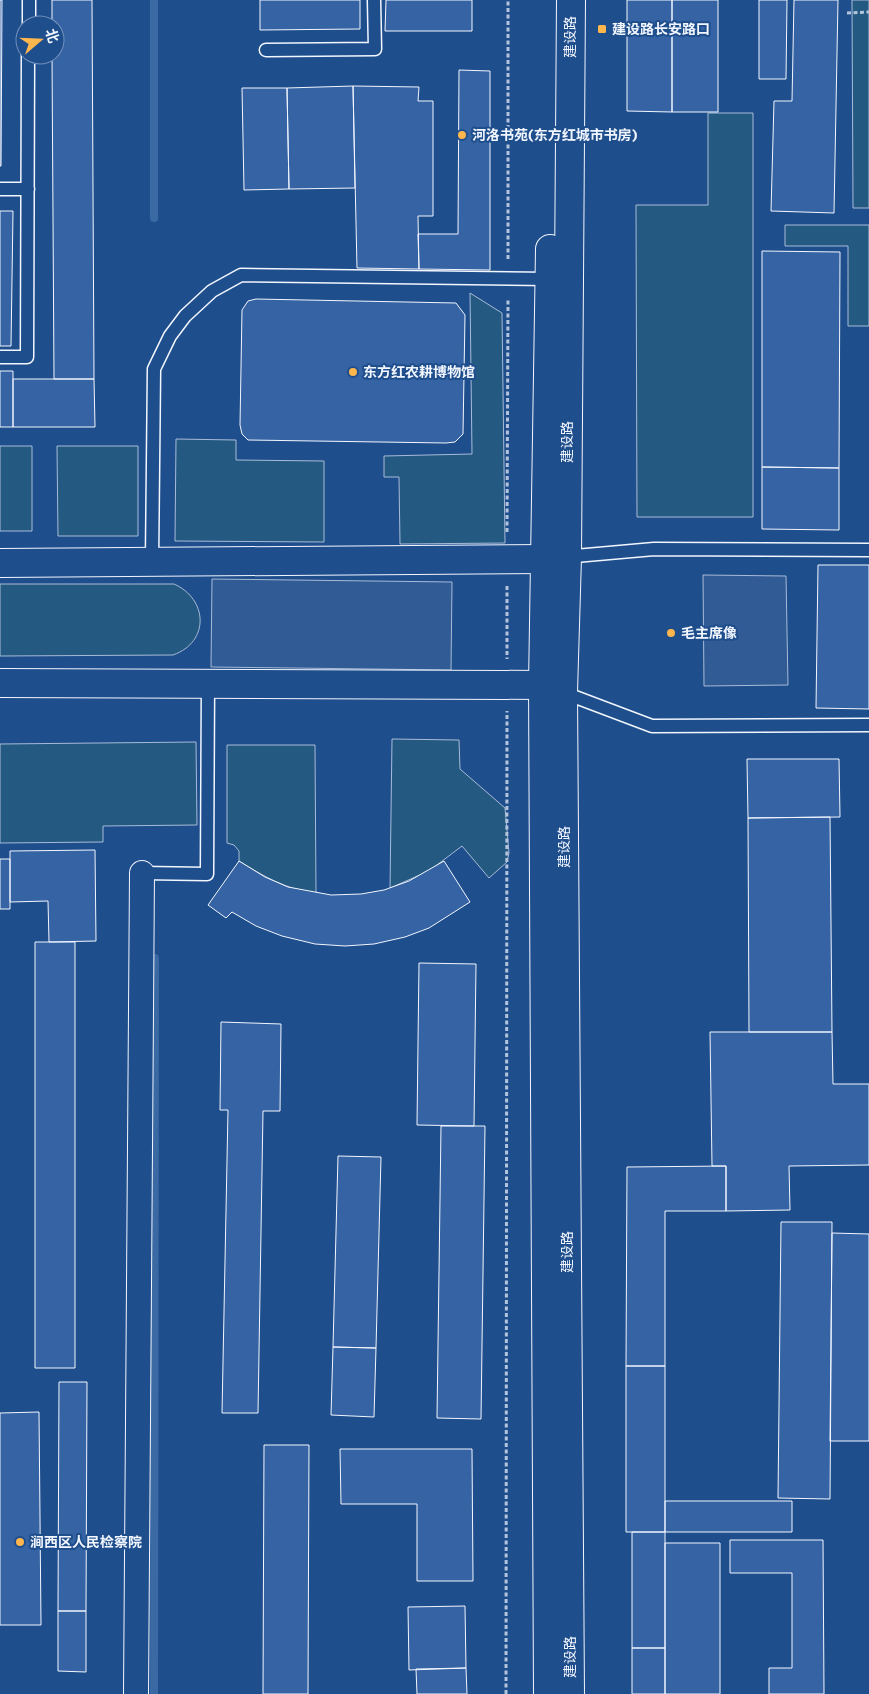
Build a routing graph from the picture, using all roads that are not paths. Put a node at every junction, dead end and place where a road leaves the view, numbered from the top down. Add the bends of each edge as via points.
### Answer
1 (29, 0) edge
2 (374, 0) edge
3 (552, 0) edge
4 (571, 0) edge
5 (28, 15) edge
6 (266, 50) dead end
7 (28, 65) edge
8 (0, 189) edge
9 (28, 189) junction
10 (549, 278) junction
11 (0, 357) edge
12 (869, 550) edge
13 (556, 558) junction
14 (152, 561) junction
15 (0, 563) edge
16 (208, 682) junction
17 (0, 683) edge
18 (553, 688) junction
19 (869, 725) edge
20 (142, 874) joint
21 (136, 1694) edge
22 (548, 1694) edge
23 (570, 1694) edge

1 - 5 lane
2 - 6 lane via 375,48
3 - 10 street, 建设路
4 - 13 street, 建设路
7 - 9 lane
8 - 9 lane
9 - 11 lane via 27,357
10 - 13 street, 建设路
10 - 14 lane via 241,275 212,291 185,316 170,336 154,369
12 - 13 lane via 654,549
13 - 14 street
13 - 18 street, 建设路
14 - 15 street
16 - 17 street
16 - 18 street via 507,684
16 - 20 lane via 207,874
18 - 19 lane via 652,726
18 - 22 street, 建设路
18 - 23 street, 建设路
20 - 21 street

